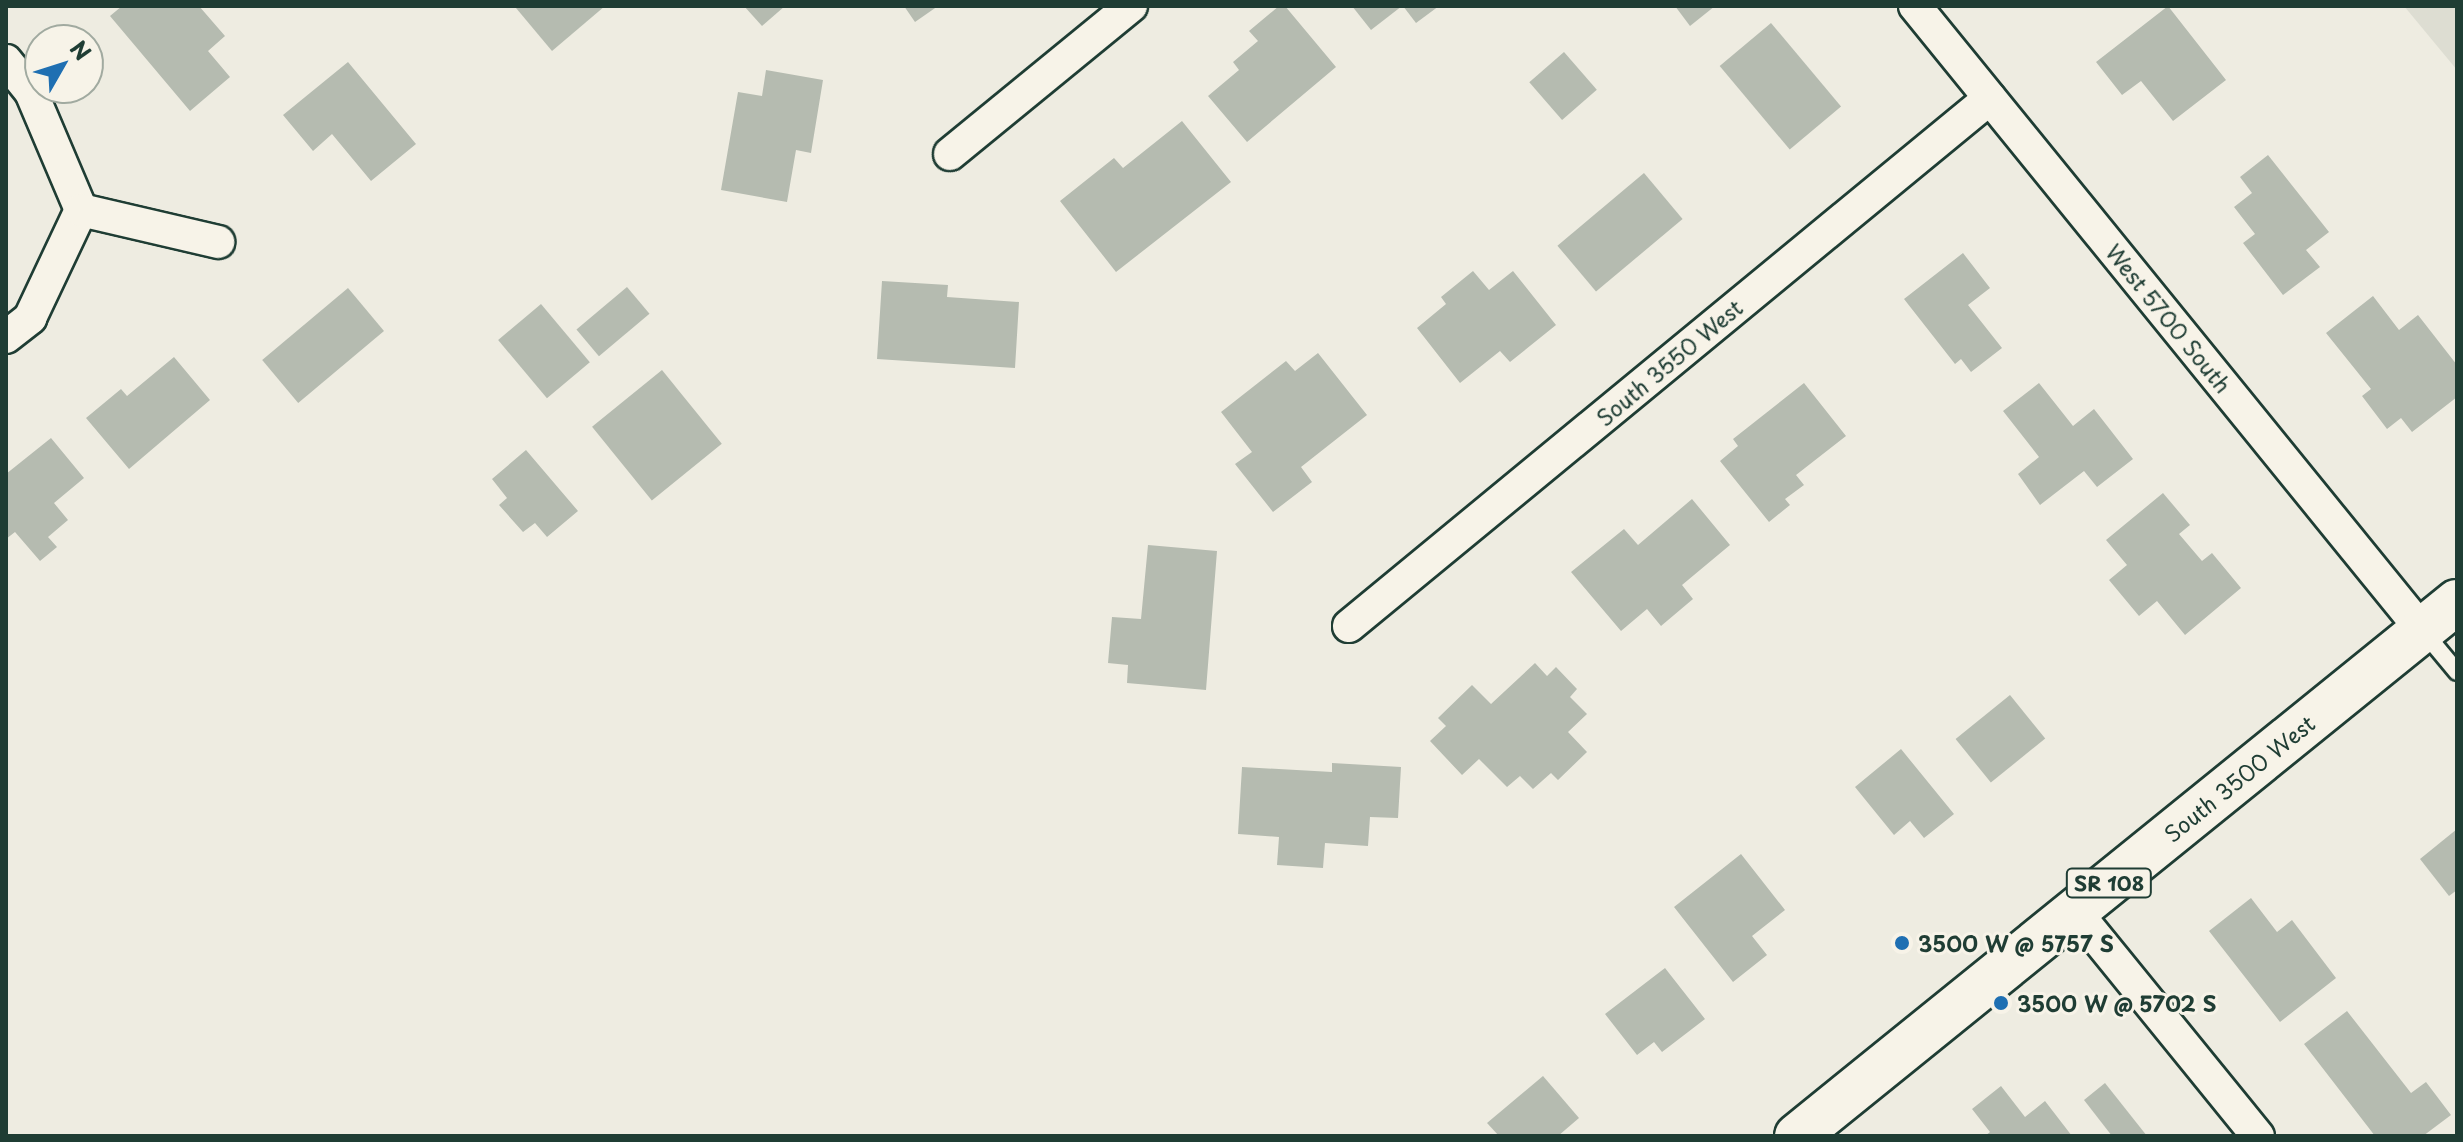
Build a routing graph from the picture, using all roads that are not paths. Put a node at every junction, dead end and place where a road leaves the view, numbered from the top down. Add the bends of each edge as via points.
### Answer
1 (1131, 6) edge
2 (1915, 6) edge
3 (6, 61) edge
4 (1990, 98) junction
5 (950, 154) dead end
6 (81, 210) junction
7 (218, 242) dead end
8 (6, 337) edge
9 (2457, 602) edge
10 (1349, 626) dead end
11 (2422, 630) junction
12 (2457, 672) edge
13 (2075, 911) junction
14 (1797, 1136) edge
15 (2258, 1136) edge

1 - 5 street
2 - 4 street, West 5700 South
3 - 6 street via 31,92
4 - 10 street, South 3550 West
4 - 11 street, West 5700 South
6 - 7 street
6 - 8 street via 30,318
9 - 11 main road, South 3500 West / SR 108
11 - 12 lane
11 - 13 main road, South 3500 West / SR 108
13 - 14 main road, South 3500 West / SR 108
13 - 15 street

